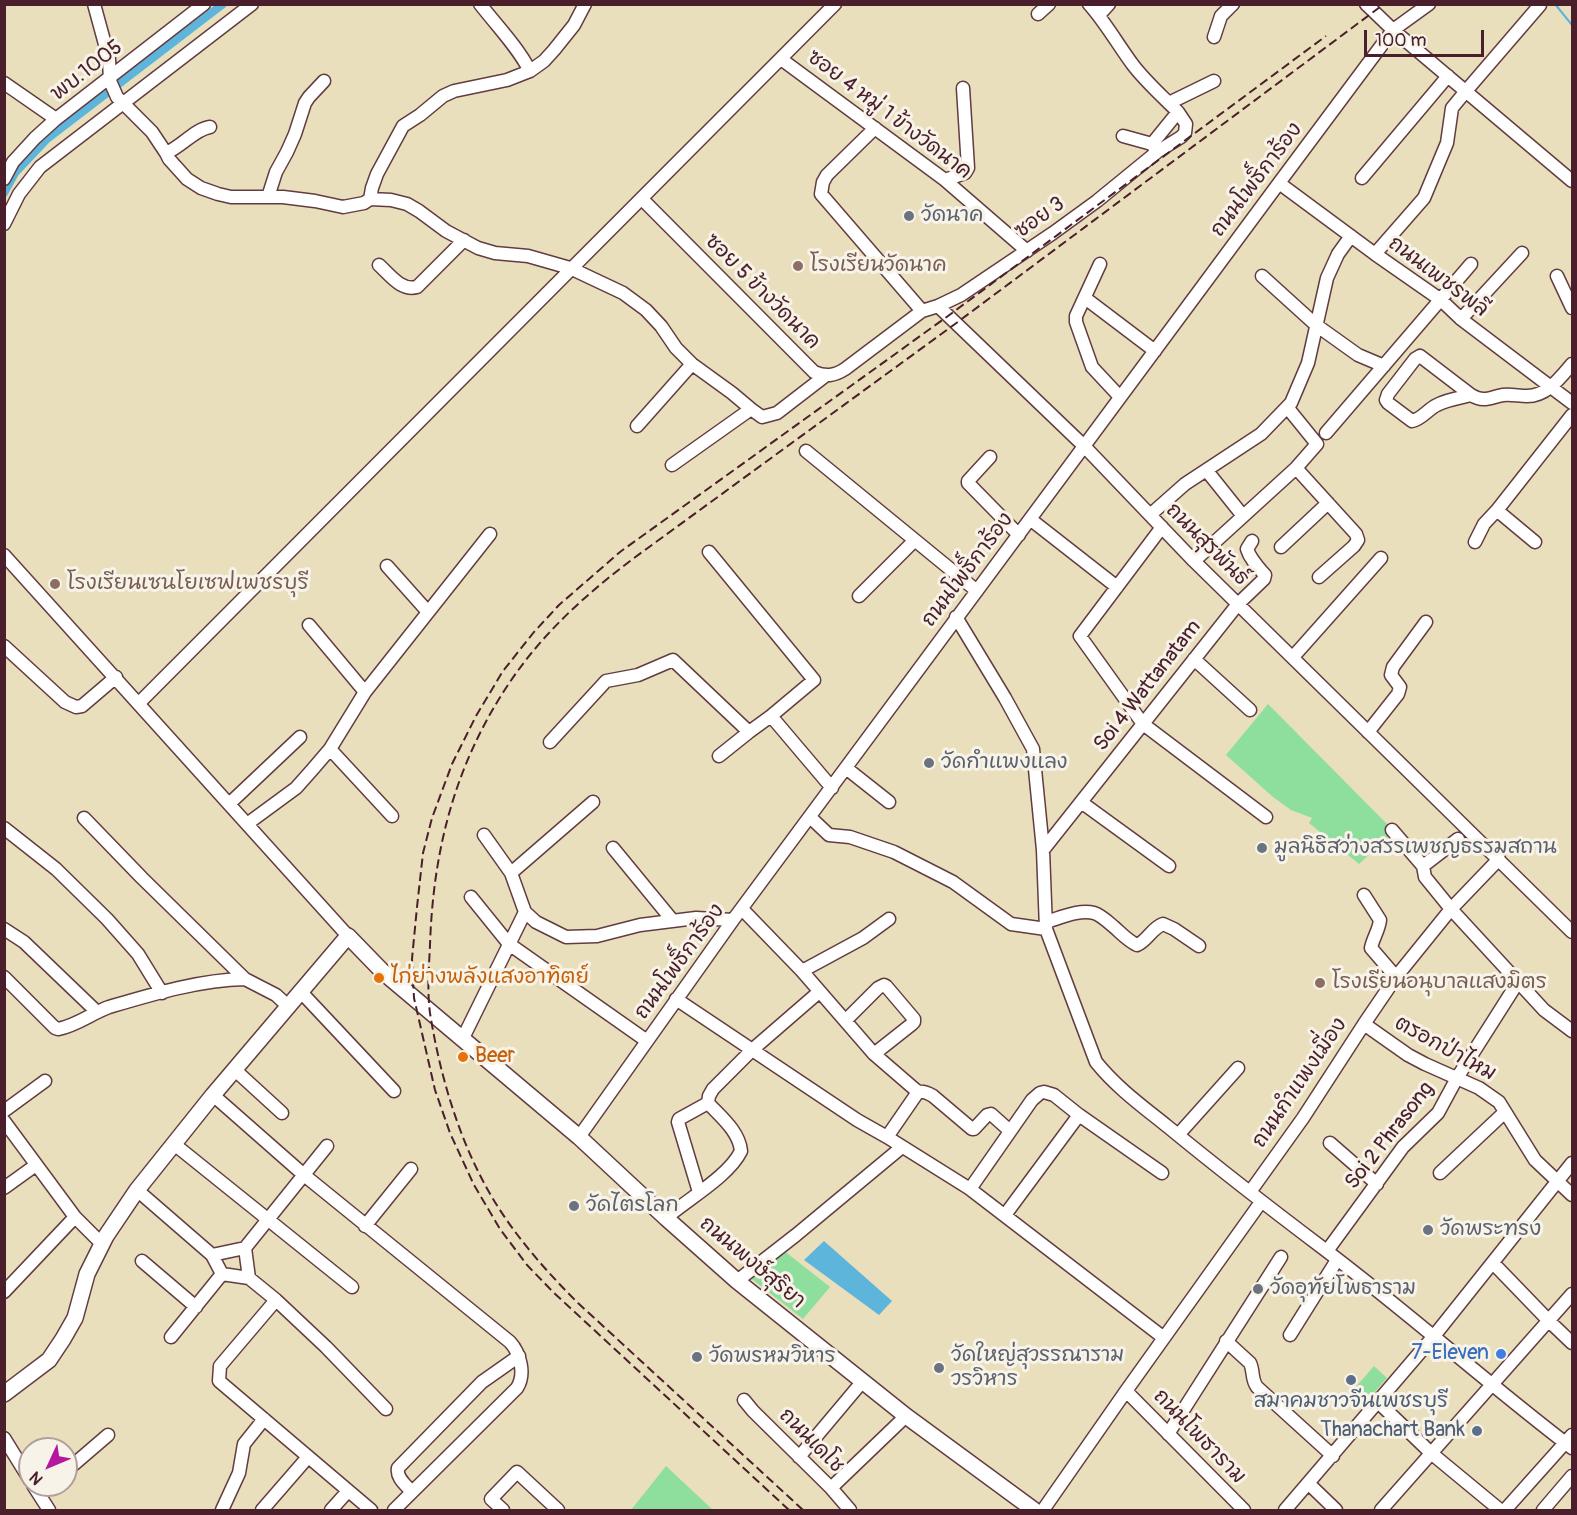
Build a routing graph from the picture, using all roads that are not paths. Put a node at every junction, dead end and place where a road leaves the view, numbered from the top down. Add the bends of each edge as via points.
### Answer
1 (94, 4) edge
2 (204, 4) edge
3 (252, 4) edge
4 (480, 4) edge
5 (585, 4) edge
6 (835, 4) edge
7 (1049, 4) edge
8 (1089, 4) edge
9 (1109, 4) edge
10 (1233, 4) edge
11 (1366, 4) edge
12 (1429, 4) edge
13 (1540, 5) edge
14 (1038, 14) dead end
15 (1099, 15) junction
16 (1393, 30) junction
17 (1214, 37) dead end
18 (781, 59) junction
19 (530, 71) junction
20 (1448, 76) junction
21 (110, 80) junction
22 (324, 81) dead end
23 (1214, 81) dead end
24 (4, 83) edge
25 (963, 88) dead end
26 (1466, 91) junction
27 (120, 100) junction
28 (1169, 103) junction
29 (1179, 112) junction
30 (56, 119) junction
31 (210, 127) dead end
32 (875, 128) junction
33 (1123, 136) dead end
34 (1154, 148) junction
35 (166, 153) junction
36 (1362, 178) dead end
37 (4, 179) edge
38 (945, 180) junction
39 (1572, 181) edge
40 (1279, 183) junction
41 (268, 197) junction
42 (370, 199) junction
43 (642, 199) junction
44 (4, 224) edge
45 (1351, 236) junction
46 (464, 240) junction
47 (1026, 251) junction
48 (1522, 253) dead end
49 (1375, 254) junction
50 (1100, 264) dead end
51 (1471, 264) dead end
52 (379, 265) dead end
53 (572, 269) junction
54 (1262, 276) dead end
55 (1557, 276) dead end
56 (1085, 298) junction
57 (1441, 300) junction
58 (938, 306) junction
59 (1572, 308) edge
60 (922, 311) junction
61 (1461, 319) junction
62 (1316, 325) junction
63 (1155, 351) junction
64 (692, 364) junction
65 (1572, 364) edge
66 (1384, 366) junction
67 (825, 376) junction
68 (1552, 387) junction
69 (1472, 395) junction
70 (1120, 398) junction
71 (1572, 403) edge
72 (1287, 406) junction
73 (751, 409) junction
74 (1572, 415) edge
75 (637, 426) dead end
76 (1326, 433) dead end
77 (1084, 446) junction
78 (806, 451) dead end
79 (990, 457) dead end
80 (672, 465) dead end
81 (1296, 468) junction
82 (1207, 471) junction
83 (1328, 504) junction
84 (1498, 509) junction
85 (1150, 515) junction
86 (1243, 516) junction
87 (1030, 519) junction
88 (1162, 527) junction
89 (490, 534) dead end
90 (1019, 535) junction
91 (914, 541) junction
92 (1252, 541) dead end
93 (1475, 542) dead end
94 (1535, 542) dead end
95 (1281, 547) dead end
96 (710, 552) dead end
97 (1381, 558) dead end
98 (6, 560) edge
99 (1194, 561) junction
100 (387, 566) dead end
101 (1319, 577) dead end
102 (1117, 587) junction
103 (977, 591) junction
104 (859, 596) dead end
105 (1238, 603) junction
106 (428, 612) junction
107 (956, 617) junction
108 (1426, 622) dead end
109 (309, 624) dead end
110 (4, 646) edge
111 (1293, 657) junction
112 (1194, 659) junction
113 (116, 677) junction
114 (365, 692) junction
115 (139, 703) junction
116 (1250, 710) dead end
117 (771, 716) junction
118 (1143, 724) junction
119 (749, 732) junction
120 (1368, 732) junction
121 (300, 737) dead end
122 (550, 742) dead end
123 (330, 749) junction
124 (719, 756) dead end
125 (846, 768) junction
126 (832, 788) junction
127 (592, 802) dead end
128 (889, 802) dead end
129 (1081, 802) junction
130 (229, 804) junction
131 (392, 816) dead end
132 (1266, 817) dead end
133 (84, 818) dead end
134 (810, 818) junction
135 (247, 824) junction
136 (4, 828) edge
137 (1392, 830) dead end
138 (484, 835) dead end
139 (1458, 838) dead end
140 (613, 848) dead end
141 (1043, 850) junction
142 (1499, 859) junction
143 (1169, 866) dead end
144 (1423, 866) junction
145 (511, 873) junction
146 (1364, 895) dead end
147 (471, 897) dead end
148 (742, 909) junction
149 (1451, 909) junction
150 (525, 912) junction
151 (889, 919) dead end
152 (733, 920) junction
153 (673, 921) junction
154 (1046, 925) junction
155 (4, 929) edge
156 (1572, 932) edge
157 (348, 936) junction
158 (509, 944) junction
159 (1199, 946) dead end
160 (802, 971) junction
161 (4, 977) edge
162 (1396, 977) junction
163 (245, 978) junction
164 (1518, 982) junction
165 (301, 992) junction
166 (819, 992) junction
167 (162, 993) junction
168 (676, 999) junction
169 (289, 1007) junction
170 (97, 1012) junction
171 (846, 1020) junction
172 (1364, 1024) junction
173 (1572, 1032) edge
174 (463, 1038) junction
175 (647, 1041) junction
176 (752, 1050) junction
177 (874, 1054) junction
178 (1238, 1068) dead end
179 (235, 1070) junction
180 (1457, 1078) junction
181 (45, 1081) dead end
182 (394, 1091) dead end
183 (918, 1092) junction
184 (213, 1095) junction
185 (708, 1102) junction
186 (4, 1111) edge
187 (1505, 1112) junction
188 (282, 1113) dead end
189 (1079, 1115) junction
190 (4, 1120) edge
191 (1010, 1131) junction
192 (1178, 1135) junction
193 (579, 1137) junction
194 (887, 1137) junction
195 (1330, 1143) dead end
196 (174, 1144) junction
197 (327, 1146) dead end
198 (902, 1147) junction
199 (1572, 1163) edge
200 (36, 1165) junction
201 (411, 1169) dead end
202 (1162, 1173) dead end
203 (1440, 1173) dead end
204 (303, 1175) junction
205 (1558, 1181) junction
206 (1377, 1184) junction
207 (4, 1188) edge
208 (970, 1189) junction
209 (137, 1190) junction
210 (699, 1192) junction
211 (1250, 1192) junction
212 (1572, 1195) edge
213 (1261, 1202) junction
214 (1005, 1215) junction
215 (75, 1217) junction
216 (666, 1218) junction
217 (268, 1219) junction
218 (365, 1226) junction
219 (102, 1244) junction
220 (245, 1248) junction
221 (1327, 1251) junction
222 (212, 1255) junction
223 (1281, 1257) dead end
224 (1337, 1260) junction
225 (142, 1261) dead end
226 (1493, 1263) junction
227 (222, 1274) junction
228 (249, 1278) junction
229 (737, 1281) junction
230 (352, 1287) dead end
231 (4, 1292) edge
232 (1572, 1294) edge
233 (276, 1300) junction
234 (196, 1307) junction
235 (1549, 1321) junction
236 (1290, 1335) dead end
237 (1434, 1336) junction
238 (171, 1337) dead end
239 (1164, 1338) junction
240 (1226, 1341) junction
241 (1572, 1343) edge
242 (519, 1356) junction
243 (862, 1382) junction
244 (1491, 1385) junction
245 (1126, 1391) junction
246 (4, 1394) edge
247 (744, 1400) dead end
248 (1378, 1402) junction
249 (386, 1409) dead end
250 (906, 1416) junction
251 (264, 1419) junction
252 (108, 1434) dead end
253 (1168, 1434) junction
254 (4, 1438) edge
255 (1570, 1442) edge
256 (1431, 1453) junction
257 (1333, 1456) junction
258 (309, 1457) junction
259 (799, 1457) junction
260 (78, 1460) edge
261 (18, 1461) edge
262 (1572, 1476) edge
263 (1309, 1484) junction
264 (831, 1488) junction
265 (348, 1491) junction
266 (412, 1492) junction
267 (41, 1497) edge
268 (49, 1510) edge
269 (222, 1510) edge
270 (262, 1510) edge
271 (331, 1510) edge
272 (371, 1510) edge
273 (394, 1510) edge
274 (504, 1510) edge
275 (558, 1510) edge
276 (850, 1510) edge
277 (1034, 1510) edge
278 (1043, 1510) edge
279 (1244, 1510) edge
280 (1285, 1510) edge
281 (1336, 1510) edge
282 (1381, 1510) edge
283 (1500, 1510) edge
284 (1505, 1510) edge
285 (1543, 1510) edge

1 - 21 street via 110,59
2 - 21 street, พบ.1005
3 - 27 street
4 - 19 street
5 - 19 street via 554,50
6 - 18 street
7 - 14 street
8 - 15 street
9 - 15 street
10 - 17 street via 1221,16
11 - 16 street
12 - 16 street, ถนนโพธิ์การ้อง
13 - 26 street
15 - 28 street via 1133,65
16 - 20 street
16 - 40 street, ถนนโพธิ์การ้อง
18 - 32 street, ซอย 4 หมู่ 1 ข้างวัดนาค
18 - 43 street
19 - 42 street via 454,91 403,126 376,174
20 - 26 street
20 - 36 street
21 - 27 street
21 - 30 street, พบ.1005
22 - 41 street via 305,103
23 - 28 street
24 - 30 street
25 - 38 street via 968,168 965,173
26 - 39 street
26 - 49 street via 1452,108 1447,143 1424,198
27 - 35 street via 152,132
27 - 44 street via 40,167
28 - 29 street
29 - 34 street, ซอย 3
29 - 34 street, ซอย 3 via 1186,124 1185,133
30 - 37 street, พบ.1005 via 13,162
31 - 35 street
32 - 38 street, ซอย 4 หมู่ 1 ข้างวัดนาค
32 - 60 street via 827,175 820,194
33 - 34 street
34 - 47 street, ซอย 3 via 1097,201
35 - 41 street via 187,179 201,188 231,197
38 - 47 street, ซอย 4 หมู่ 1 ข้างวัดนาค
40 - 45 street, ถนนเพชรพลี
40 - 63 street, ถนนโพธิ์การ้อง
41 - 42 street via 343,207
42 - 46 street via 407,204
43 - 53 street
43 - 67 street, ซอย 5 ข้างวัดนาค via 814,372
45 - 49 street, ถนนเพชรพลี
45 - 62 street via 1327,278
46 - 52 street via 417,287 404,286
46 - 53 street via 495,253 528,256
47 - 58 street, ซอย 3
48 - 61 street
49 - 57 street, ถนนเพชรพลี
50 - 56 street
51 - 57 street
53 - 64 street via 623,293 646,310
53 - 115 street
54 - 62 street
55 - 59 street
56 - 63 street
56 - 70 street via 1076,316 1078,329 1092,367
57 - 61 street, ถนนเพชรพลี
57 - 66 street
58 - 60 street
58 - 77 street, ถนนสุรพันธ์
60 - 67 street, ซอย 5 ข้างวัดนาค via 837,374
61 - 68 street, ถนนเพชรพลี
62 - 66 street via 1358,355
62 - 72 street via 1308,363
63 - 70 street, ถนนโพธิ์การ้อง
64 - 73 street
64 - 75 street
65 - 68 street
66 - 76 street
67 - 73 street via 777,413 762,417
68 - 69 street via 1534,395 1485,400
68 - 71 street, ถนนเพชรพลี
69 - 69 street via 1420,356 1386,400 1412,421 1444,402
70 - 77 street, ถนนโพธิ์การ้อง
72 - 81 street via 1317,444
72 - 82 street via 1261,434
73 - 80 street
74 - 84 street
77 - 85 street, ถนนสุรพันธ์
77 - 87 street, ถนนโพธิ์การ้อง
78 - 91 street
79 - 90 street via 968,483
81 - 83 street
81 - 86 street
82 - 85 street via 1185,484
82 - 86 street
83 - 95 street
83 - 101 street via 1358,540
84 - 93 street
84 - 94 street
85 - 88 street, ถนนสุรพันธ์
86 - 99 street
87 - 90 street, ถนนโพธิ์การ้อง
87 - 102 street
88 - 99 street, ถนนสุรพันธ์
88 - 102 street
89 - 106 street
90 - 103 street, ถนนโพธิ์การ้อง
91 - 103 street
91 - 104 street
92 - 105 street, Soi 4 Wattanatam via 1248,552 1266,576
96 - 117 street via 814,680
97 - 111 street
98 - 113 street
99 - 105 street, ถนนสุรพันธ์
100 - 106 street
102 - 118 street via 1080,636
103 - 107 street, ถนนโพธิ์การ้อง
105 - 111 street, ถนนสุรพันธ์
105 - 112 street, Soi 4 Wattanatam
106 - 114 street
107 - 125 street, ถนนโพธิ์การ้อง
107 - 141 street via 1034,749
108 - 120 street via 1393,667 1391,675 1400,687 1398,694
109 - 114 street
110 - 113 street via 65,702 76,707
111 - 120 street, ถนนสุรพันธ์
112 - 116 street
112 - 118 street, Soi 4 Wattanatam
113 - 115 street
114 - 123 street
115 - 130 street
117 - 119 street
117 - 126 street
118 - 129 street, Soi 4 Wattanatam
118 - 132 street
119 - 122 street via 673,660 638,675 606,681
119 - 124 street
120 - 142 street, ถนนสุรพันธ์
121 - 130 street
123 - 131 street
123 - 135 street via 296,788
125 - 126 street, ถนนโพธิ์การ้อง
125 - 128 street
126 - 134 street, ถนนโพธิ์การ้อง
127 - 145 street
129 - 141 street, Soi 4 Wattanatam
129 - 143 street
130 - 135 street
133 - 163 street
134 - 148 street, ถนนโพธิ์การ้อง
134 - 154 street via 829,836 850,837 894,852 953,882 1011,924
135 - 157 street
136 - 167 street via 57,869 107,919 138,954
137 - 144 street
138 - 145 street
139 - 144 street
140 - 153 street
141 - 154 street
142 - 149 street, ถนนกำแพงเมี่อง
142 - 156 street, ถนนสุรพันธ์
144 - 149 street via 1425,877
145 - 150 street
146 - 162 street via 1380,920 1371,948
147 - 158 street
148 - 152 street, ถนนโพธิ์การ้อง
148 - 160 street
149 - 162 street, ถนนกำแพงเมี่อง
149 - 164 street
150 - 153 street via 566,937 597,936
150 - 158 street
151 - 160 street
152 - 153 street
152 - 168 street, ถนนโพธิ์การ้อง
154 - 159 street via 1091,912 1137,945 1163,924
154 - 192 street via 1096,1062 1109,1078
155 - 170 street via 24,942
157 - 165 main road
157 - 174 main road, ถนนพงษ์สุริยา via 383,972
158 - 174 street
158 - 175 street
160 - 166 street
161 - 170 street via 55,1028
162 - 172 street, ถนนกำแพงเมี่อง
163 - 167 street
163 - 169 street
164 - 173 street
164 - 180 street, Soi 2 Phrasong
165 - 169 main road
165 - 182 street
166 - 171 street
166 - 176 street
167 - 170 street
168 - 175 street, ถนนโพธิ์การ้อง
168 - 176 street
169 - 179 main road
171 - 177 street
171 - 177 street via 884,985 914,1019
172 - 180 street, ตรอกป่าไหม via 1408,1055
172 - 211 street, ถนนกำแพงเมี่อง
174 - 193 main road, ถนนพงษ์สุริยา
175 - 193 street, ถนนโพธิ์การ้อง
176 - 185 street via 720,1081
176 - 194 street
177 - 183 street
178 - 192 street
179 - 184 main road
179 - 188 street
180 - 187 street, ตรอกป่าไหม via 1499,1102
180 - 206 street, Soi 2 Phrasong via 1438,1113 1403,1147
181 - 186 street
183 - 191 street via 933,1096 972,1129 991,1114
183 - 194 street
184 - 196 main road
184 - 204 street
185 - 210 street via 678,1122
185 - 210 street via 731,1129 741,1151
187 - 203 street
187 - 205 street, ตรอกป่าไหม via 1535,1160
189 - 191 street via 1044,1092 1032,1100
189 - 202 street
189 - 214 street
190 - 200 street
191 - 208 street
192 - 211 street
193 - 216 main road, ถนนพงษ์สุริยา
194 - 198 street
195 - 206 street
196 - 209 main road
196 - 217 street
197 - 204 street
198 - 208 street
198 - 229 street
199 - 205 street
200 - 207 street
200 - 215 street
201 - 218 street
204 - 217 street
204 - 218 street
205 - 212 street, ตรอกป่าไหม
205 - 226 street
206 - 221 street, Soi 2 Phrasong
208 - 214 street
209 - 219 main road
209 - 222 street
210 - 216 street
211 - 213 street
213 - 221 street
213 - 239 street
214 - 239 street
215 - 219 street
215 - 231 street
216 - 229 main road, ถนนพงษ์สุริยา
217 - 220 street
217 - 230 street
218 - 242 street via 510,1342
219 - 246 main road via 87,1274 75,1318 63,1339 49,1360
220 - 222 street
220 - 228 street
221 - 224 street
222 - 227 street
223 - 240 street
224 - 236 street
224 - 237 street
225 - 234 street
226 - 235 street
226 - 237 street
227 - 228 street
227 - 234 street
228 - 233 street
229 - 243 main road, ถนนพงษ์สุริยา
232 - 235 street
233 - 249 street
233 - 251 street via 220,1366 219,1381
234 - 238 street
235 - 241 street
235 - 244 street
237 - 244 street
237 - 248 street
239 - 245 street
240 - 253 street
240 - 257 street via 1250,1363 1257,1387
242 - 266 street via 521,1378 517,1388
242 - 266 street via 482,1382 398,1468 399,1476
243 - 250 main road, ถนนพงษ์สุริยา
243 - 259 street
244 - 255 street
244 - 256 street
245 - 253 street, ถนนโพธาราม
245 - 278 street
247 - 259 street, ถนนเดโช
248 - 256 street
248 - 257 street
250 - 264 street
250 - 277 main road, ถนนพงษ์สุริยา
251 - 258 street
251 - 269 street via 244,1443 239,1473
252 - 260 street
253 - 279 street, ถนนโพธาราม
254 - 261 street
255 - 284 street
256 - 282 street
256 - 283 street
257 - 263 street
258 - 265 street
258 - 270 street
259 - 264 street, ถนนเดโช
262 - 285 street
263 - 280 street
263 - 281 street
264 - 276 street, ถนนเดโช
265 - 271 street
265 - 272 street
266 - 273 street
267 - 268 street
274 - 275 street via 491,1499 517,1472

